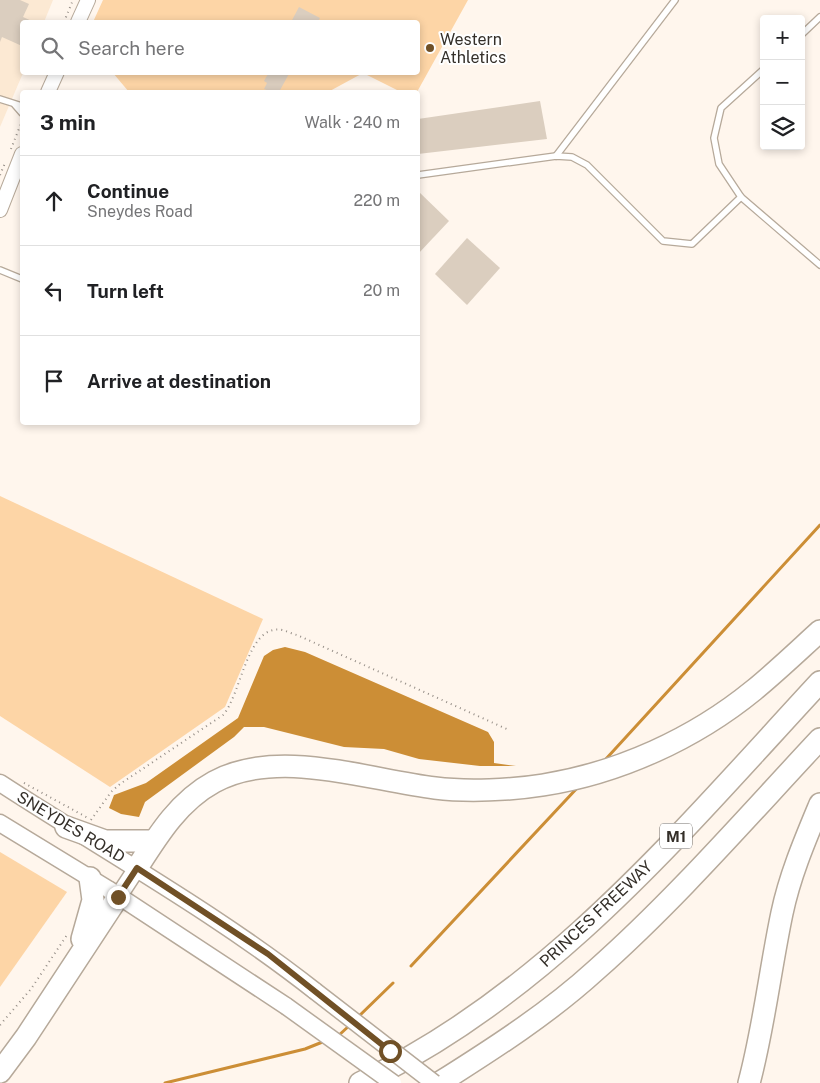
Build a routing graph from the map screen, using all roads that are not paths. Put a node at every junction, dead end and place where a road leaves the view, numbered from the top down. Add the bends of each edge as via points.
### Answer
1 (88, 0) edge
2 (675, 0) edge
3 (820, 17) edge
4 (79, 20) edge
5 (805, 30) edge
6 (760, 73) edge
7 (56, 75) edge
8 (49, 90) edge
9 (0, 99) edge
10 (15, 105) junction
11 (20, 106) edge
12 (20, 111) edge
13 (556, 156) junction
14 (20, 159) edge
15 (420, 175) edge
16 (741, 197) junction
17 (0, 210) edge
18 (820, 265) edge
19 (0, 270) edge
20 (20, 279) edge
21 (820, 631) edge
22 (820, 682) edge
23 (820, 739) edge
24 (0, 783) edge
25 (820, 804) edge
26 (0, 823) edge
27 (66, 827) junction
28 (154, 841) junction
29 (137, 868) junction
30 (90, 878) junction
31 (118, 897) junction
32 (68, 974) junction
33 (0, 1072) edge
34 (360, 1083) edge
35 (393, 1083) edge
36 (434, 1083) edge
37 (439, 1083) edge
38 (749, 1083) edge

1 - 4 street
2 - 13 lane
3 - 5 lane
6 - 16 lane via 721,108 714,138 719,164
7 - 8 street
9 - 10 lane
10 - 11 lane
10 - 12 lane
13 - 15 lane
13 - 16 lane via 572,158 597,174 663,241 692,244
14 - 17 street
16 - 18 lane
19 - 20 lane
21 - 28 highway via 753,691 698,729 660,749 615,766 543,785 476,789 437,788 291,765 264,767 215,781 170,819
22 - 34 highway, PRINCES FREEWAY / M1 via 698,813 572,940 524,980 458,1026 392,1068
23 - 37 highway, M1 via 641,928 595,972 546,1011
24 - 27 main road, SNEYDES ROAD
25 - 38 highway via 798,856 782,912
26 - 30 main road, SNEYDES ROAD
27 - 28 highway via 105,841
27 - 29 main road, SNEYDES ROAD
28 - 29 highway
29 - 31 main road
29 - 36 main road, SNEYDES ROAD, bridge via 268,954
30 - 31 main road, SNEYDES ROAD
30 - 32 highway via 93,900 87,926
31 - 32 highway
31 - 35 main road, SNEYDES ROAD, bridge via 286,1006
32 - 33 highway

